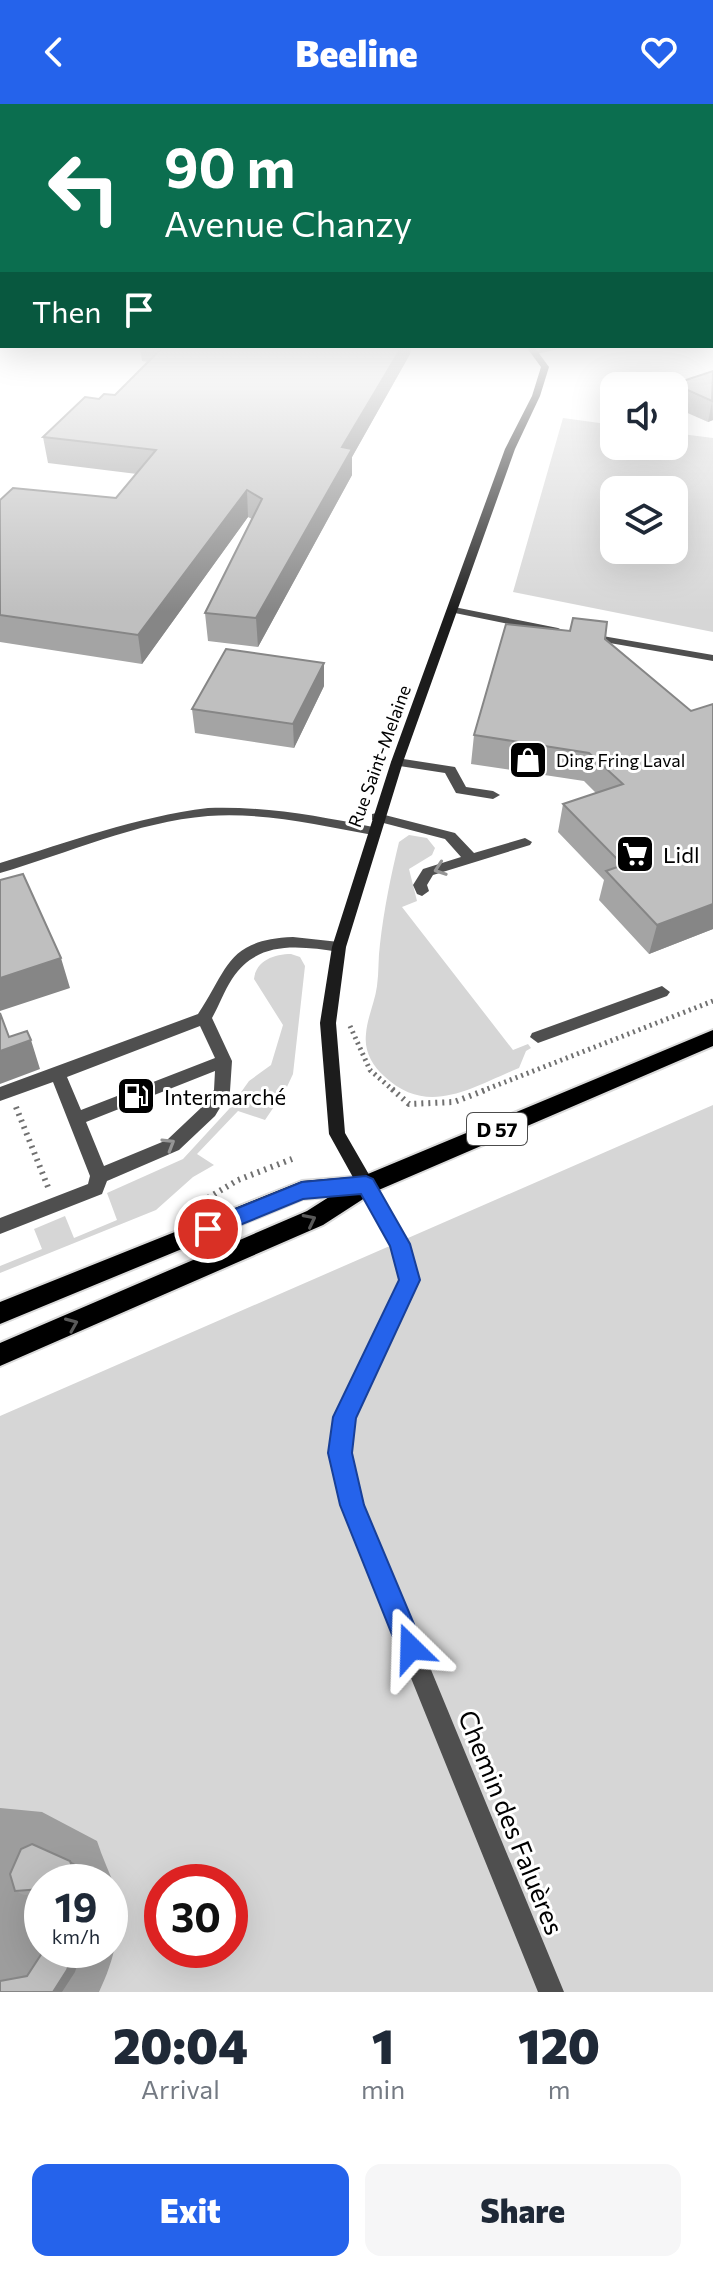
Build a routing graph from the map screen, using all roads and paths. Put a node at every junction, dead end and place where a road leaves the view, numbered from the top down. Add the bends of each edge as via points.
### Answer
1 (516, 436) edge
2 (454, 610) junction
3 (713, 658) edge
4 (397, 762) junction
5 (493, 795) dead end
6 (375, 824) junction
7 (525, 842) dead end
8 (471, 859) junction
9 (0, 868) edge
10 (422, 891) dead end
11 (339, 947) junction
12 (662, 992) dead end
13 (713, 1001) edge
14 (328, 1012) junction
15 (204, 1018) junction
16 (538, 1037) dead end
17 (713, 1038) edge
18 (224, 1061) junction
19 (58, 1074) junction
20 (5, 1092) edge
21 (76, 1119) junction
22 (99, 1176) junction
23 (366, 1185) junction
24 (54, 1204) junction
25 (0, 1226) edge
26 (0, 1313) edge
27 (0, 1355) edge
28 (551, 1992) edge

1 - 2 main road, Rue Saint-Melaine
2 - 3 street
2 - 4 main road, Rue Saint-Melaine
4 - 5 street via 450,770 461,790
4 - 6 main road, Rue Saint-Melaine
6 - 8 street via 431,829 450,836
6 - 9 street via 208,812
6 - 11 main road, Rue Saint-Melaine
7 - 8 street
8 -> 10 street via 428,872
11 - 14 main road, Rue Saint-Melaine
11 - 15 street via 290,940 254,951 228,973
12 - 16 street
13 - 14 path via 454,1102 416,1104 409,1104 370,1070 353,1028
14 - 23 main road, Rue Saint-Melaine via 337,1134
15 - 18 street
15 - 19 street
17 - 23 main road, D 57
18 - 21 street
22 -> 18 street via 173,1145 222,1091
19 - 20 street
19 - 21 street
20 - 24 path
21 - 22 street
22 - 24 street via 96,1189
23 - 26 main road, D 57 via 302,1190
27 -> 23 main road, D 57 via 315,1218
23 - 28 street, Chemin des Faluères via 399,1244 410,1280 344,1417 340,1453 352,1505
24 - 25 street

